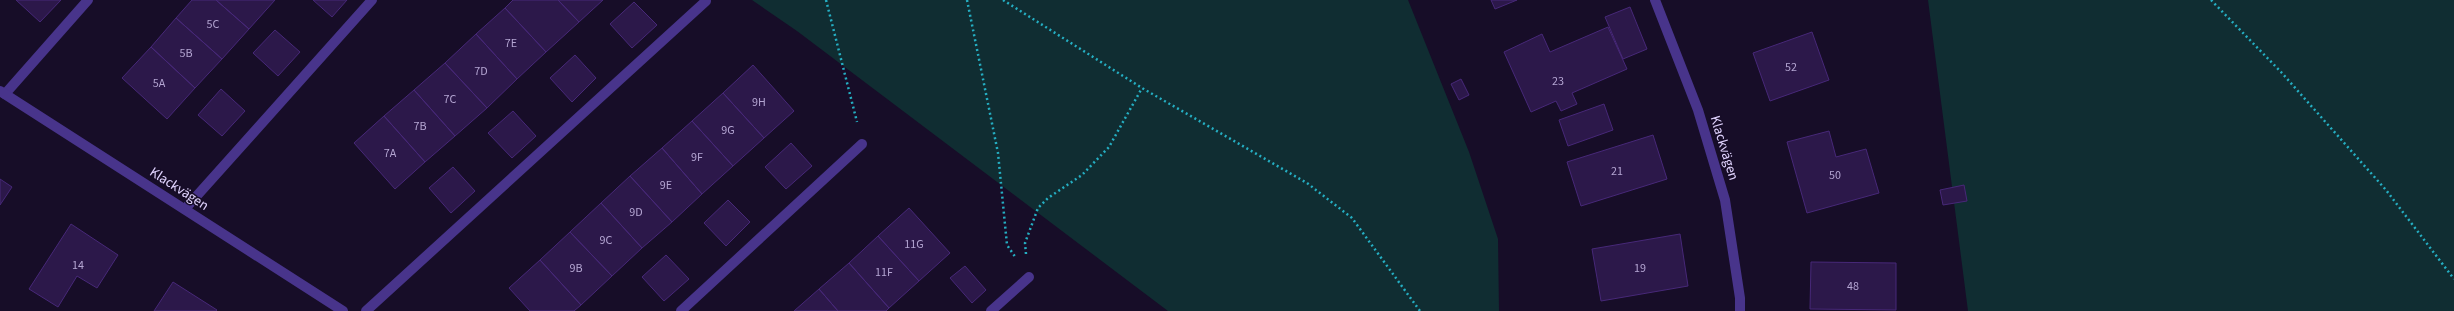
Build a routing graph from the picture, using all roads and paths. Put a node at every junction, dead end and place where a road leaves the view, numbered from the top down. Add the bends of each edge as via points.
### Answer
1 (88, 0) edge
2 (372, 0) edge
3 (826, 0) edge
4 (967, 0) edge
5 (1003, 0) edge
6 (1655, 0) edge
7 (2211, 0) edge
8 (706, 1) edge
9 (1142, 88) junction
10 (3, 92) edge
11 (862, 144) joint
12 (185, 209) junction
13 (1029, 277) junction
14 (2454, 279) edge
15 (343, 311) edge
16 (366, 311) edge
17 (681, 311) edge
18 (991, 311) edge
19 (1420, 311) edge
20 (1740, 311) edge

1 - 10 street
2 - 12 street
3 - 11 path
4 - 13 path via 998,153 1007,245
5 - 9 path
6 - 20 street, Klackvägen via 1698,110 1725,200
7 - 14 path via 2281,72 2386,190
8 - 16 street
9 - 13 path via 1109,147 1082,175 1038,208 1025,243
9 - 19 path via 1307,183 1352,218
10 - 12 street, Klackvägen
11 - 17 street
12 - 15 street, Klackvägen
13 - 18 street

